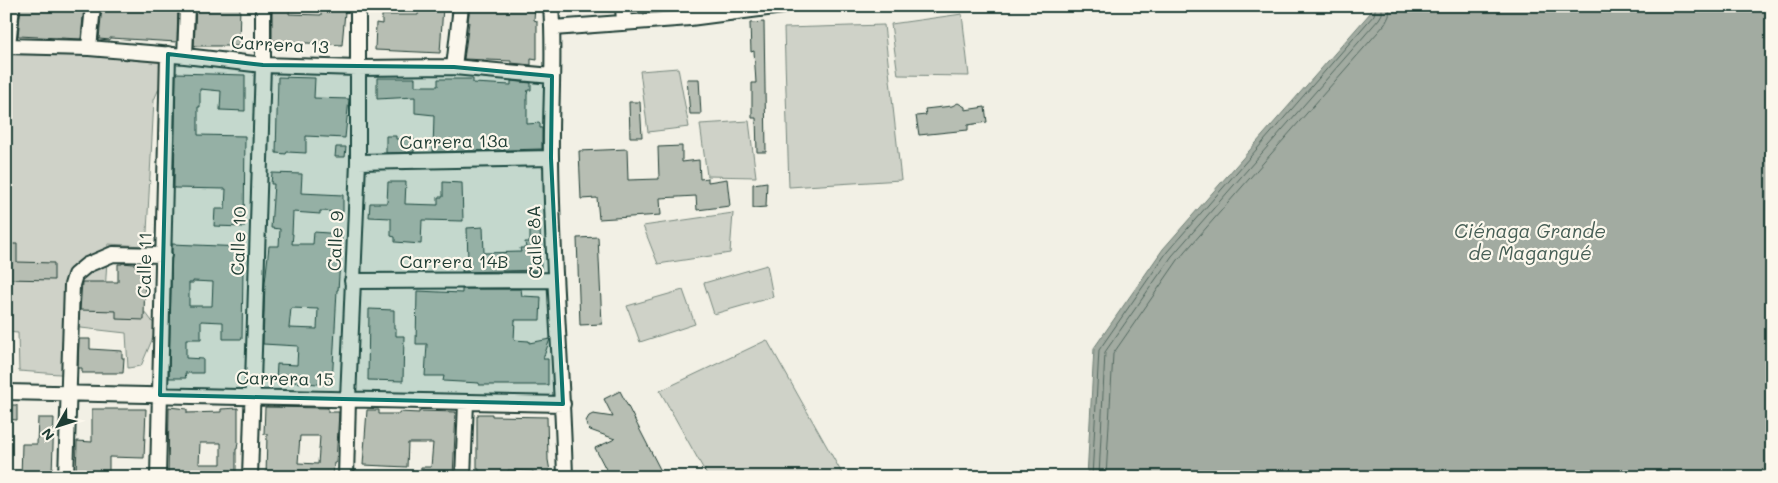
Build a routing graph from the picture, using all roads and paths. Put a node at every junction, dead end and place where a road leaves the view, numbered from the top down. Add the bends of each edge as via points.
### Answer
1 (12, 6) edge
2 (93, 6) edge
3 (187, 6) edge
4 (263, 6) edge
5 (358, 6) edge
6 (461, 6) edge
7 (551, 6) edge
8 (623, 6) edge
9 (783, 6) edge
10 (763, 7) edge
11 (690, 12) edge
12 (624, 23) junction
13 (553, 28) junction
14 (7, 46) edge
15 (89, 48) junction
16 (168, 54) junction
17 (185, 56) junction
18 (263, 65) junction
19 (454, 67) junction
20 (357, 68) junction
21 (552, 76) junction
22 (551, 158) junction
23 (358, 162) junction
24 (164, 255) junction
25 (555, 280) junction
26 (352, 281) junction
27 (6, 392) edge
28 (69, 393) junction
29 (160, 395) junction
30 (252, 397) junction
31 (348, 399) junction
32 (466, 402) junction
33 (563, 404) junction
34 (66, 477) edge
35 (158, 477) edge
36 (250, 477) edge
37 (346, 477) edge
38 (463, 477) edge
39 (565, 477) edge

1 - 14 street
2 - 15 street
3 - 17 street
4 - 18 street, Calle 10
5 - 20 street, Calle 9
6 - 19 street
7 - 13 street, Calle 8A
8 - 12 street
9 - 10 street
10 - 11 street
11 - 12 street
12 - 13 street
13 - 21 street, Calle 8A
14 - 15 street, Carrera 13
15 - 16 street, Carrera 13
16 - 17 street, Carrera 13
16 - 24 street, Calle 11
17 - 18 street, Carrera 13
18 - 20 street, Carrera 13
18 - 30 street, Calle 10
19 - 20 street, Carrera 13
19 - 21 street, Carrera 13
20 - 23 street, Calle 9
21 - 22 street, Calle 8A
22 - 23 street, Carrera 13a
22 - 25 street, Calle 8A
23 - 26 street, Calle 9
24 - 28 street via 113,254 75,275
24 - 29 street, Calle 11
25 - 26 street, Carrera 14B
25 - 33 street, Calle 8A
26 - 31 street, Calle 9
27 - 28 street, Carrera 15
28 - 29 street, Carrera 15
28 - 34 street
29 - 30 street, Carrera 15
29 - 35 street, Calle 11
30 - 31 street, Carrera 15
30 - 36 street, Calle 10
31 - 32 street, Carrera 15
31 - 37 street, Calle 9
32 - 33 street, Carrera 15
32 - 38 street
33 - 39 street, Calle 8A

